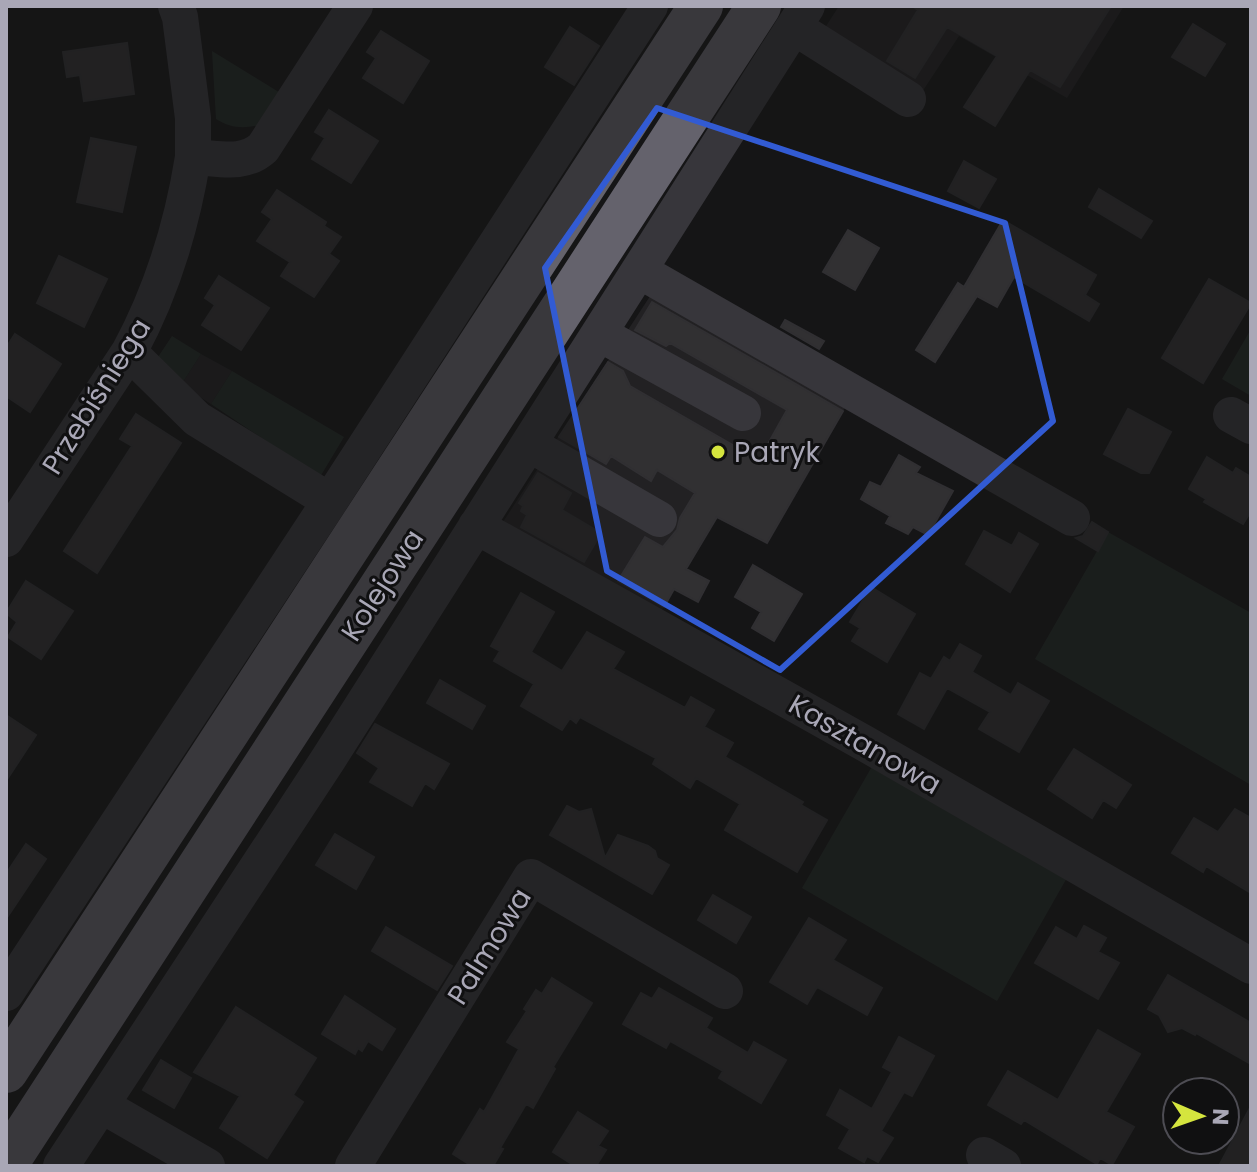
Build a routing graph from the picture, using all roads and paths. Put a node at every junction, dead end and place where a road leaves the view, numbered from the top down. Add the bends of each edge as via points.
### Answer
1 (176, 6) edge
2 (355, 6) edge
3 (650, 6) edge
4 (701, 6) edge
5 (787, 13) edge
6 (908, 99) dead end
7 (193, 157) junction
8 (640, 271) junction
9 (600, 334) junction
10 (129, 352) junction
11 (743, 413) dead end
12 (529, 444) junction
13 (330, 501) junction
14 (1072, 518) dead end
15 (659, 519) dead end
16 (476, 526) junction
17 (6, 539) edge
18 (1251, 966) edge
19 (725, 991) dead end
20 (6, 993) edge
21 (6, 1071) edge
22 (101, 1105) junction
23 (6, 1164) edge
24 (61, 1166) edge
25 (207, 1166) edge
26 (353, 1166) edge

1 - 7 street, Przebiśniega via 193,118
2 - 7 street via 263,148 252,158 239,160
3 - 13 street
4 - 21 highway, Kolejowa
5 - 6 street
5 - 8 street, Kolejowa
5 - 23 highway, Kolejowa
7 - 10 street, Przebiśniega via 166,269
8 - 9 street, Kolejowa
8 - 14 street
9 - 11 street
9 - 12 street, Kolejowa
10 - 13 street via 197,419
10 - 17 street, Przebiśniega
12 - 15 street
12 - 16 street, Kolejowa
13 - 20 street
16 - 18 street, Kasztanowa
16 - 22 street, Kolejowa
19 - 26 street, Palmowa via 531,877
22 - 24 street, Kolejowa
22 - 25 street

